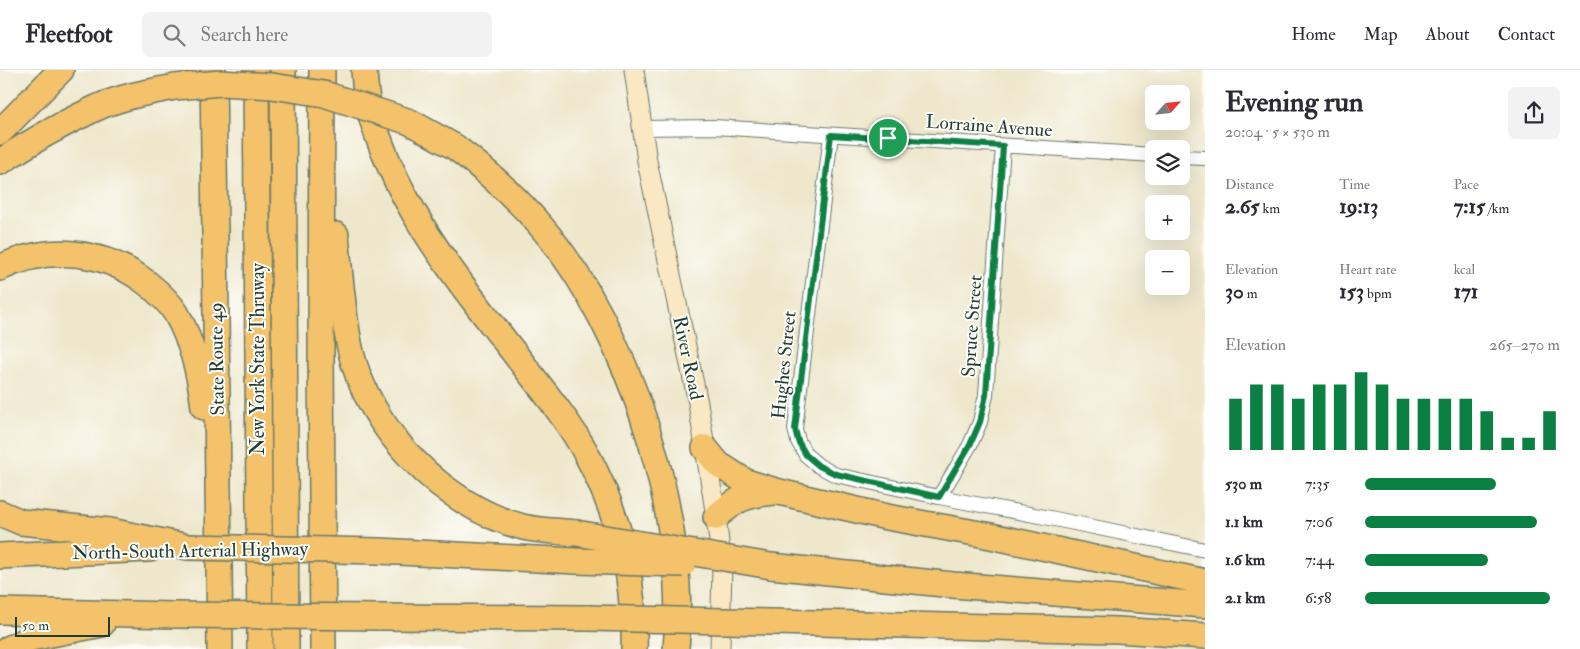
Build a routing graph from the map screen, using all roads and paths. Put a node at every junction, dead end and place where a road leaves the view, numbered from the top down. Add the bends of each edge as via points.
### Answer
1 (61, 70) edge
2 (213, 70) edge
3 (256, 70) edge
4 (283, 70) edge
5 (322, 70) edge
6 (364, 70) edge
7 (634, 70) edge
8 (322, 125) junction
9 (642, 128) junction
10 (0, 132) edge
11 (831, 135) junction
12 (1003, 146) junction
13 (1145, 154) edge
14 (1190, 157) edge
15 (1205, 158) edge
16 (0, 162) edge
17 (0, 268) edge
18 (705, 448) junction
19 (779, 492) junction
20 (939, 497) junction
21 (0, 513) edge
22 (716, 517) junction
23 (220, 524) junction
24 (188, 547) junction
25 (1205, 550) edge
26 (0, 556) edge
27 (771, 566) junction
28 (1205, 582) edge
29 (1205, 605) edge
30 (0, 611) edge
31 (174, 615) junction
32 (1009, 628) junction
33 (1205, 636) edge
34 (8, 649) edge
35 (220, 649) edge
36 (260, 649) edge
37 (286, 649) edge
38 (323, 649) edge
39 (634, 649) edge
40 (676, 649) edge
41 (720, 649) edge
42 (1143, 649) edge

1 - 10 highway
2 - 23 highway, State Route 49
3 - 36 highway, New York State Thruway
4 - 37 highway, New York State Thruway
5 - 8 highway
6 - 39 highway via 368,102 382,147 406,200 442,258 562,415 586,453 621,538 630,582
7 - 9 main road, River Road
8 - 27 highway, bridge via 350,349 370,401 416,464 459,498 491,516 524,528 576,533
8 - 38 highway
9 - 11 street, Lorraine Avenue via 714,128
9 - 18 main road, River Road
11 - 12 street, Lorraine Avenue
11 - 20 street, Hughes Street via 795,429 798,441 806,455 836,474
12 - 13 street, Lorraine Avenue
12 - 20 street, Spruce Street via 986,395 980,422 970,445
14 - 15 street
16 - 40 highway, bridge via 95,109 139,94 221,83 324,94 410,122 455,146 540,224 581,281 614,345 642,412 658,466 677,578
17 - 23 highway via 14,261 47,254 79,254 112,262 157,291 175,312 190,341 201,377
18 - 19 highway via 718,464 746,482
18 - 22 main road, River Road
19 - 22 highway via 754,494 735,501
19 - 28 highway
20 - 25 street, Hughes Street
21 - 24 highway via 20,522 110,532
22 - 41 main road, River Road via 722,566
23 - 35 highway, State Route 49
24 - 26 highway, North-South Arterial Highway
24 - 27 highway, North-South Arterial Highway, bridge
27 - 29 highway via 953,585
30 - 31 highway
31 - 32 highway, bridge via 588,618
31 - 34 highway via 68,630 32,638
32 - 33 highway
32 - 42 highway

